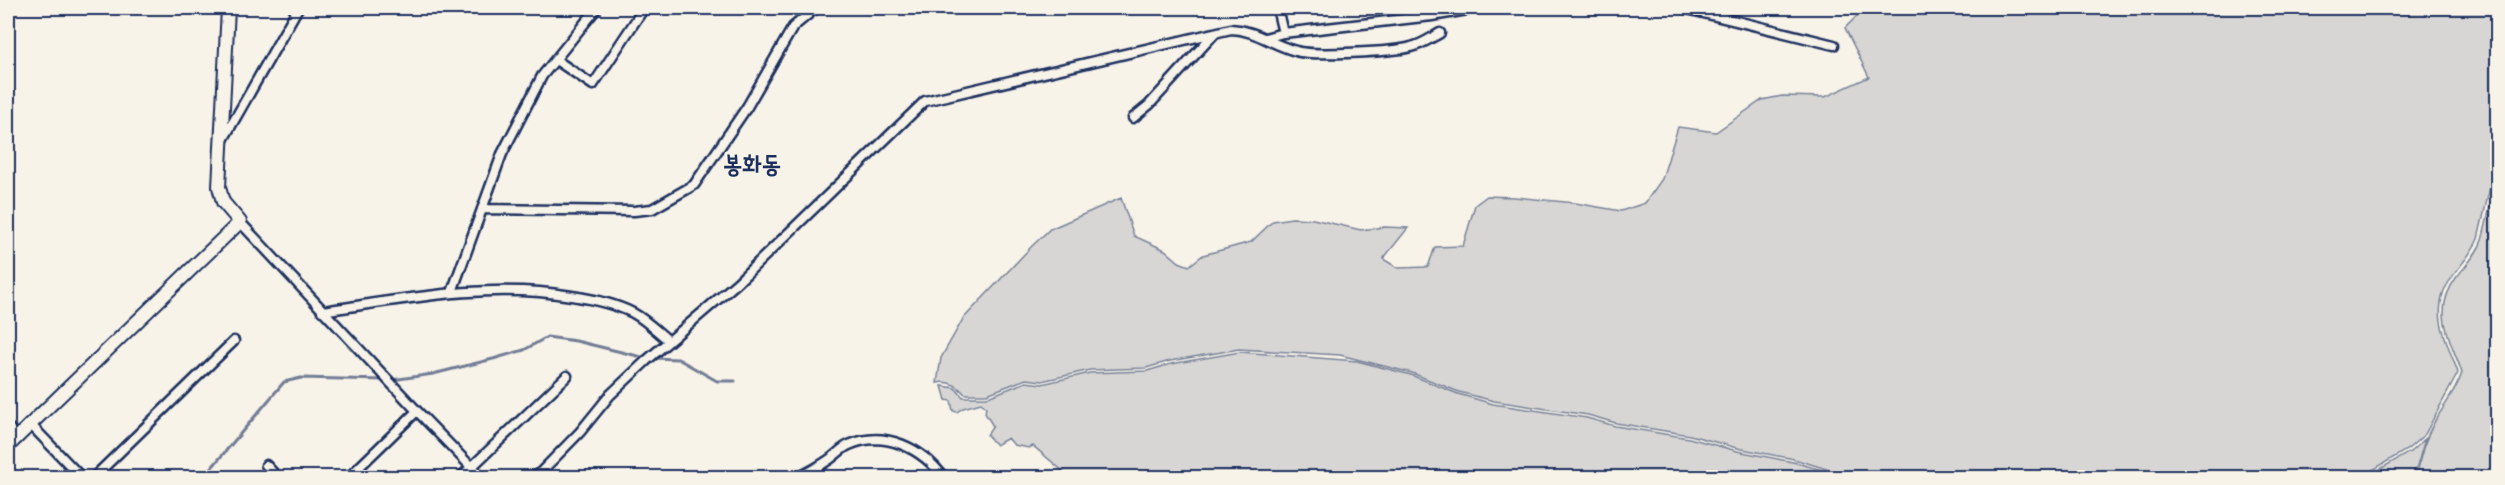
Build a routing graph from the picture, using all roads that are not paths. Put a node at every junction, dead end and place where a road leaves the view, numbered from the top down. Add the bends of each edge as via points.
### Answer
1 (228, 8) edge
2 (298, 8) edge
3 (597, 8) edge
4 (644, 8) edge
5 (816, 8) edge
6 (1277, 8) edge
7 (1479, 8) edge
8 (1593, 8) edge
9 (1615, 8) edge
10 (1683, 8) edge
11 (1214, 33) junction
12 (1283, 33) junction
13 (1440, 33) dead end
14 (1265, 38) junction
15 (1834, 45) dead end
16 (555, 60) junction
17 (1132, 118) dead end
18 (221, 143) junction
19 (482, 209) junction
20 (240, 222) junction
21 (452, 292) junction
22 (322, 310) junction
23 (234, 341) dead end
24 (669, 341) junction
25 (567, 376) dead end
26 (417, 411) junction
27 (30, 424) junction
28 (8, 427) edge
29 (17, 437) junction
30 (8, 446) edge
31 (266, 465) dead end
32 (472, 466) junction
33 (82, 477) edge
34 (93, 477) edge
35 (278, 477) edge
36 (348, 477) edge
37 (460, 477) edge
38 (482, 477) edge
39 (535, 477) edge
40 (797, 477) edge
41 (944, 477) edge

1 - 18 street
2 - 18 street
3 - 16 street
4 - 16 street via 592,85
5 - 19 street via 793,27 747,107 694,185 652,209
6 - 12 street
7 - 12 street
8 - 9 street
10 - 15 street
11 - 14 street via 1246,30
11 - 17 street via 1149,105
11 - 24 street via 925,101 738,282
12 - 14 street
13 - 14 street via 1412,47 1393,50 1299,53
16 - 19 street via 542,76 502,154
18 - 20 street via 219,186 223,202
19 - 21 street
20 - 22 street
20 - 27 street
21 - 22 street
21 - 24 street via 508,289 604,301 634,314
22 - 26 street
23 - 34 street
24 - 39 street via 610,396
25 - 32 street
26 - 32 street
26 - 36 street
27 - 29 street
27 - 33 street
28 - 29 street
29 - 30 street
31 - 35 street
32 - 37 street
32 - 38 street
40 - 41 street via 847,446 881,439 921,453

